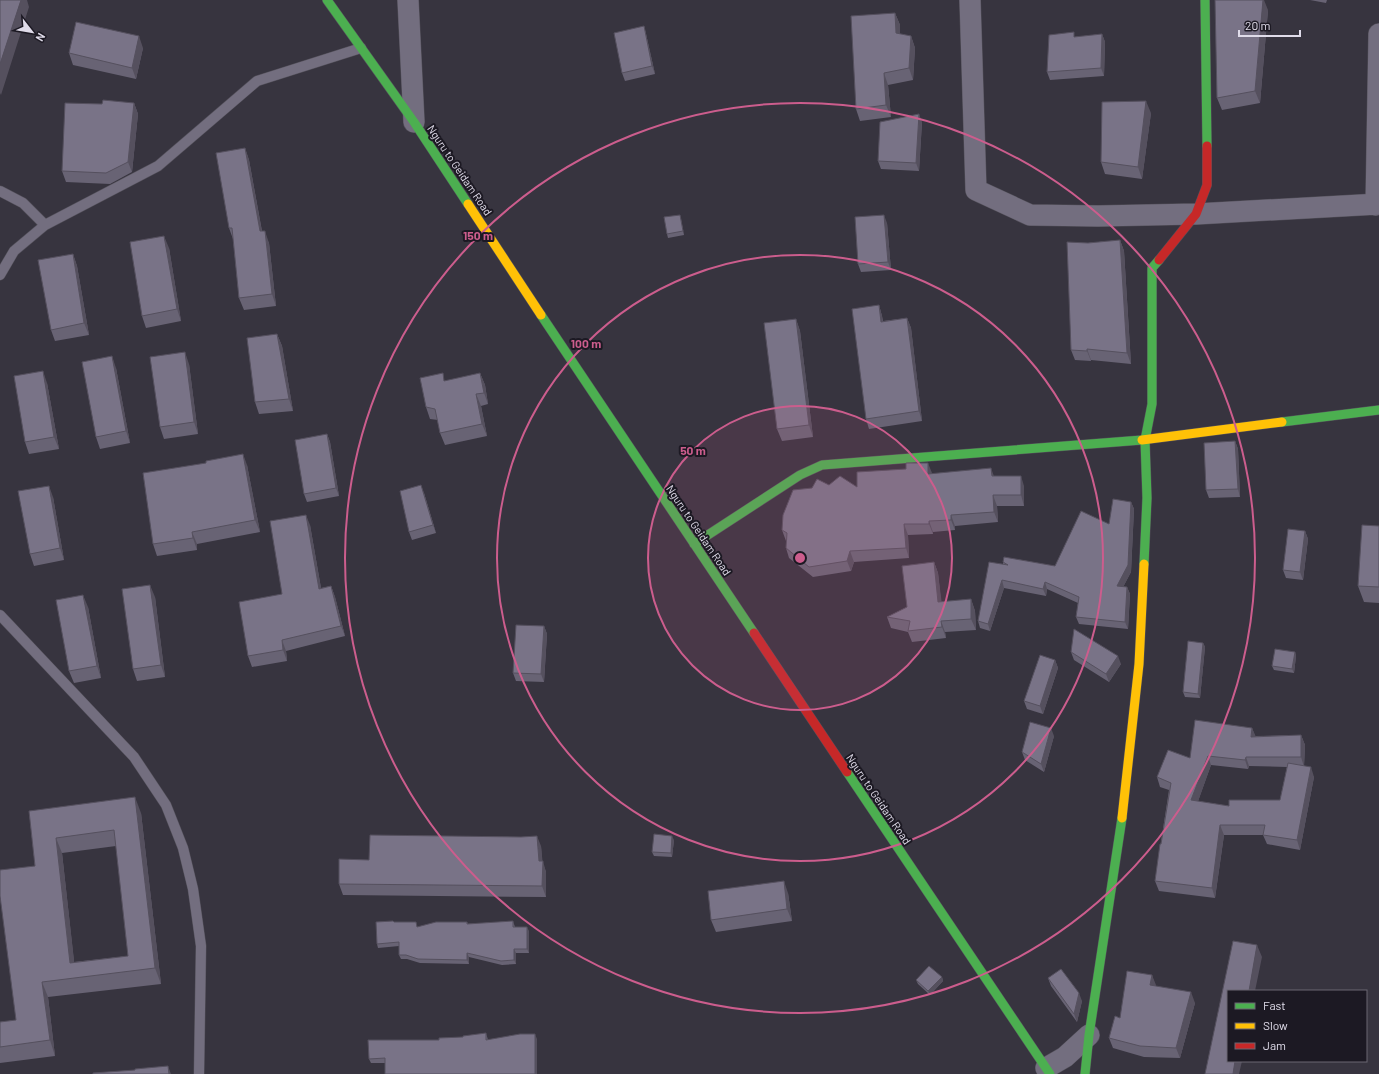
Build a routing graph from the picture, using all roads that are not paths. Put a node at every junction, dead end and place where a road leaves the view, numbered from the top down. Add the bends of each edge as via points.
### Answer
1 (327, 0) edge
2 (408, 0) edge
3 (970, 0) edge
4 (1205, 0) edge
5 (1379, 34) edge
6 (361, 48) junction
7 (414, 122) junction
8 (0, 191) edge
9 (1378, 204) edge
10 (1196, 214) junction
11 (45, 225) junction
12 (0, 275) edge
13 (1379, 410) edge
14 (1145, 440) junction
15 (694, 544) junction
16 (0, 615) edge
17 (1089, 1035) junction
18 (1048, 1071) edge
19 (199, 1074) edge
20 (1085, 1074) edge

1 - 6 street, Nguru to Geidam Road
2 - 7 street
3 - 10 street via 976,190 1030,215
4 - 10 street via 1207,185
5 - 9 street
6 - 7 street, Nguru to Geidam Road
6 - 11 lane via 257,81 158,166
7 - 15 street, Nguru to Geidam Road
8 - 11 lane via 23,203
9 - 10 street
10 - 14 street via 1152,268 1152,404
11 - 12 lane via 14,251
13 - 14 street
14 - 15 street via 822,465 800,475
14 - 17 street via 1147,498 1139,664 1125,800
15 - 18 street, Nguru to Geidam Road
16 - 19 lane via 134,757 166,805 183,848 193,889 201,946
17 - 18 street
17 - 20 street

